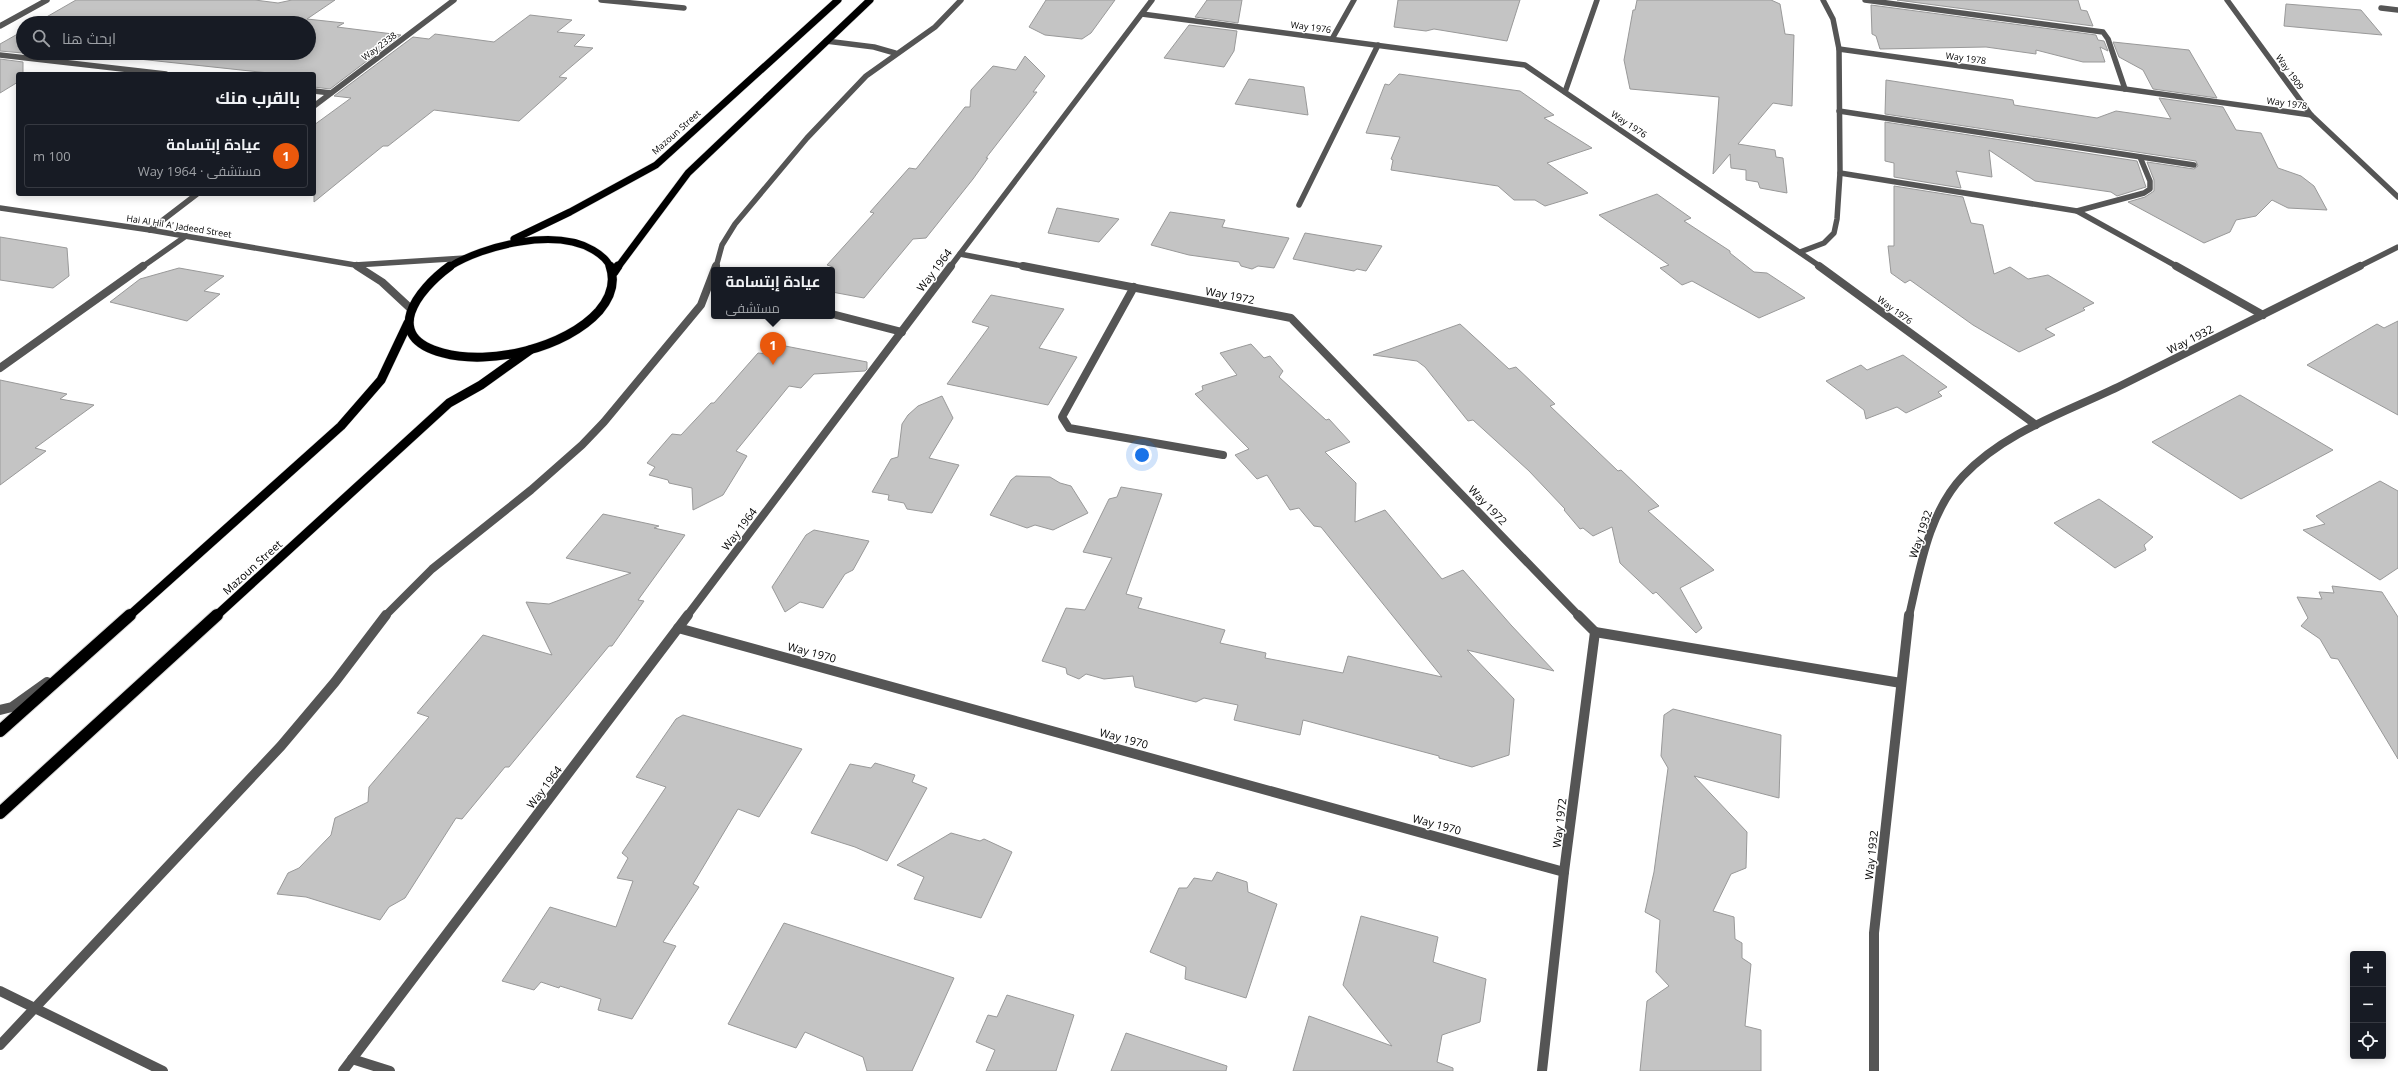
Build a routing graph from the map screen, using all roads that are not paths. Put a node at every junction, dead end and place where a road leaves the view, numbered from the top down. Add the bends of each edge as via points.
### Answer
1 (47, 0) edge
2 (454, 0) edge
3 (601, 0) edge
4 (838, 0) edge
5 (870, 0) edge
6 (961, 0) edge
7 (1152, 0) edge
8 (1354, 0) edge
9 (1596, 0) edge
10 (1823, 0) edge
11 (1865, 0) edge
12 (2227, 0) edge
13 (684, 8) dead end
14 (2381, 8) dead end
15 (2398, 10) edge
16 (1142, 14) junction
17 (18, 16) edge
18 (16, 17) edge
19 (0, 26) edge
20 (1332, 39) junction
21 (826, 41) junction
22 (1378, 45) junction
23 (1839, 50) junction
24 (895, 53) junction
25 (0, 55) edge
26 (16, 57) edge
27 (44, 60) edge
28 (149, 72) edge
29 (2125, 89) junction
30 (316, 91) edge
31 (1565, 92) junction
32 (331, 93) junction
33 (316, 104) edge
34 (1839, 111) junction
35 (2311, 115) junction
36 (2140, 157) junction
37 (2194, 165) dead end
38 (1840, 174) junction
39 (194, 196) edge
40 (2398, 197) edge
41 (1299, 205) dead end
42 (0, 208) edge
43 (2077, 211) junction
44 (150, 230) junction
45 (186, 236) junction
46 (503, 245) junction
47 (2398, 247) edge
48 (1800, 252) junction
49 (960, 254) junction
50 (465, 258) junction
51 (355, 265) junction
52 (716, 267) edge
53 (614, 272) junction
54 (711, 286) edge
55 (1134, 288) junction
56 (410, 308) junction
57 (2263, 314) junction
58 (835, 315) edge
59 (408, 322) junction
60 (902, 332) junction
61 (530, 350) junction
62 (0, 368) edge
63 (2036, 425) junction
64 (1222, 455) dead end
65 (678, 628) junction
66 (1595, 632) junction
67 (88, 652) junction
68 (1901, 683) junction
69 (0, 710) edge
70 (0, 731) edge
71 (0, 813) edge
72 (1564, 872) junction
73 (0, 991) edge
74 (34, 1008) junction
75 (0, 1045) edge
76 (352, 1059) junction
77 (163, 1071) edge
78 (343, 1071) edge
79 (390, 1071) edge
80 (1542, 1071) edge
81 (1874, 1071) edge

1 - 17 street
2 - 32 street, Way 2338
3 - 13 street
4 - 46 main road, Mazoun Street via 656,165
5 - 21 main road
6 - 24 street via 935,27
7 - 16 street, Way 1964
8 - 20 street
9 - 31 street
10 - 23 street via 1833,19
11 - 29 street via 2103,32 2108,39
12 - 35 street, Way 1909
14 - 15 street
16 - 20 street, Way 1976
16 - 49 street, Way 1964
18 - 19 street
20 - 22 street, Way 1976
21 - 24 street
21 - 53 main road via 688,173
22 - 31 street, Way 1976 via 1525,65
22 - 41 street
23 - 29 street, Way 1978
23 - 34 street
24 - 52 street via 866,76 839,103 735,224 722,245
25 - 26 street
27 - 28 street
29 - 35 street, Way 1978
30 - 32 street
31 - 48 street, Way 1976
32 - 33 street, Way 2338
34 - 36 street
34 - 38 street
35 - 40 street, Way 1909
36 - 37 street
36 - 43 street via 2150,181 2150,189 2144,193
38 - 43 street
38 - 48 street via 1834,233 1824,243
39 - 44 street
42 - 44 street, Hai Al Hil A' Jadeed Street
43 - 57 street
44 - 45 street, Hai Al Hil A' Jadeed Street
45 - 51 street, Hai Al Hil A' Jadeed Street
45 - 62 street
46 - 50 main road
46 - 53 main road via 535,240 564,240 582,245 605,257
47 - 57 street, Way 1932
48 - 63 street, Way 1976
49 - 55 street, Way 1972
49 - 60 street, Way 1964
50 - 51 street, Hai Al Hil A' Jadeed Street
50 - 56 main road via 440,272 421,290
51 - 56 street, Hai Al Hil A' Jadeed Street via 382,282
53 - 61 main road via 613,289 603,306 585,323 560,338
54 - 74 street via 701,305 684,327 604,422 558,468 432,569 385,616 335,682 281,746
55 - 64 street via 1062,417 1069,428
55 - 66 street, Way 1972 via 1291,318
56 - 59 main road
57 - 63 street, Way 1932
58 - 60 street
59 - 61 main road via 416,339 435,351 462,357 495,357
59 - 67 main road via 381,380 341,426
60 - 65 street, Way 1964
61 - 71 main road, Mazoun Street via 481,385 449,403
63 - 68 street, Way 1932 via 1995,448 1962,477 1938,513 1923,556 1908,620
65 - 72 street, Way 1970
65 - 76 street, Way 1964
66 - 68 street
66 - 72 street, Way 1972
67 - 69 street via 12,707
67 - 70 main road
68 - 81 street, Way 1932 via 1874,933
72 - 80 street, Way 1972
73 - 74 street
74 - 75 street
74 - 77 street
76 - 78 street, Way 1964
76 - 79 street

